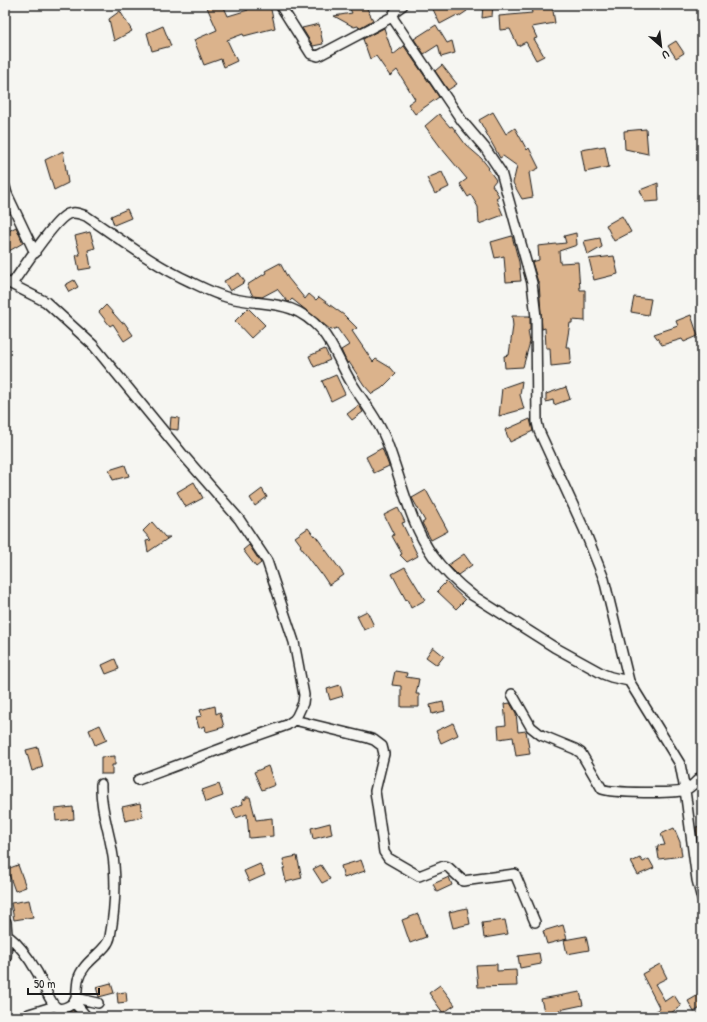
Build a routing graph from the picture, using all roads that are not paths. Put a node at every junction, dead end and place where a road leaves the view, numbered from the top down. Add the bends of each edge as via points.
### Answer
1 (280, 5) edge
2 (403, 5) edge
3 (392, 17) junction
4 (5, 187) edge
5 (35, 253) junction
6 (8, 283) edge
7 (629, 681) junction
8 (512, 694) dead end
9 (294, 720) junction
10 (702, 776) edge
11 (138, 780) dead end
12 (101, 784) dead end
13 (685, 790) junction
14 (699, 880) edge
15 (702, 899) edge
16 (6, 922) dead end
17 (534, 922) dead end
18 (6, 935) edge
19 (6, 958) edge
20 (75, 1000) junction
21 (98, 1003) dead end
22 (55, 1006) junction
23 (29, 1014) dead end
24 (84, 1014) dead end

1 - 3 street via 308,50 315,56 322,55
2 - 3 street
3 - 7 street via 462,121 501,172 532,283 536,317 538,427 604,579
4 - 5 street
5 - 6 street
5 - 7 street via 63,217 79,213 149,259 190,281 228,298 284,306 302,313 328,339 351,382 371,411 388,443 417,528 433,556 472,595 554,647 603,674
6 - 9 street via 46,302 93,345 239,520 268,562 294,642 303,687 304,699
7 - 13 street via 679,762
8 - 13 street via 531,727 541,735 581,753 602,789 624,792
9 - 11 street via 287,725
9 - 17 street via 368,738 382,746 384,754 375,791 384,852 388,858 419,876 444,866 463,881 515,874
10 - 13 street
12 - 20 street via 105,822 114,864 112,921 109,940 81,972
13 - 14 street
14 - 15 street
16 - 18 street
18 - 19 street
18 - 22 street via 26,954
20 - 21 street
20 - 22 street via 65,1008
20 - 24 street
22 - 23 street

